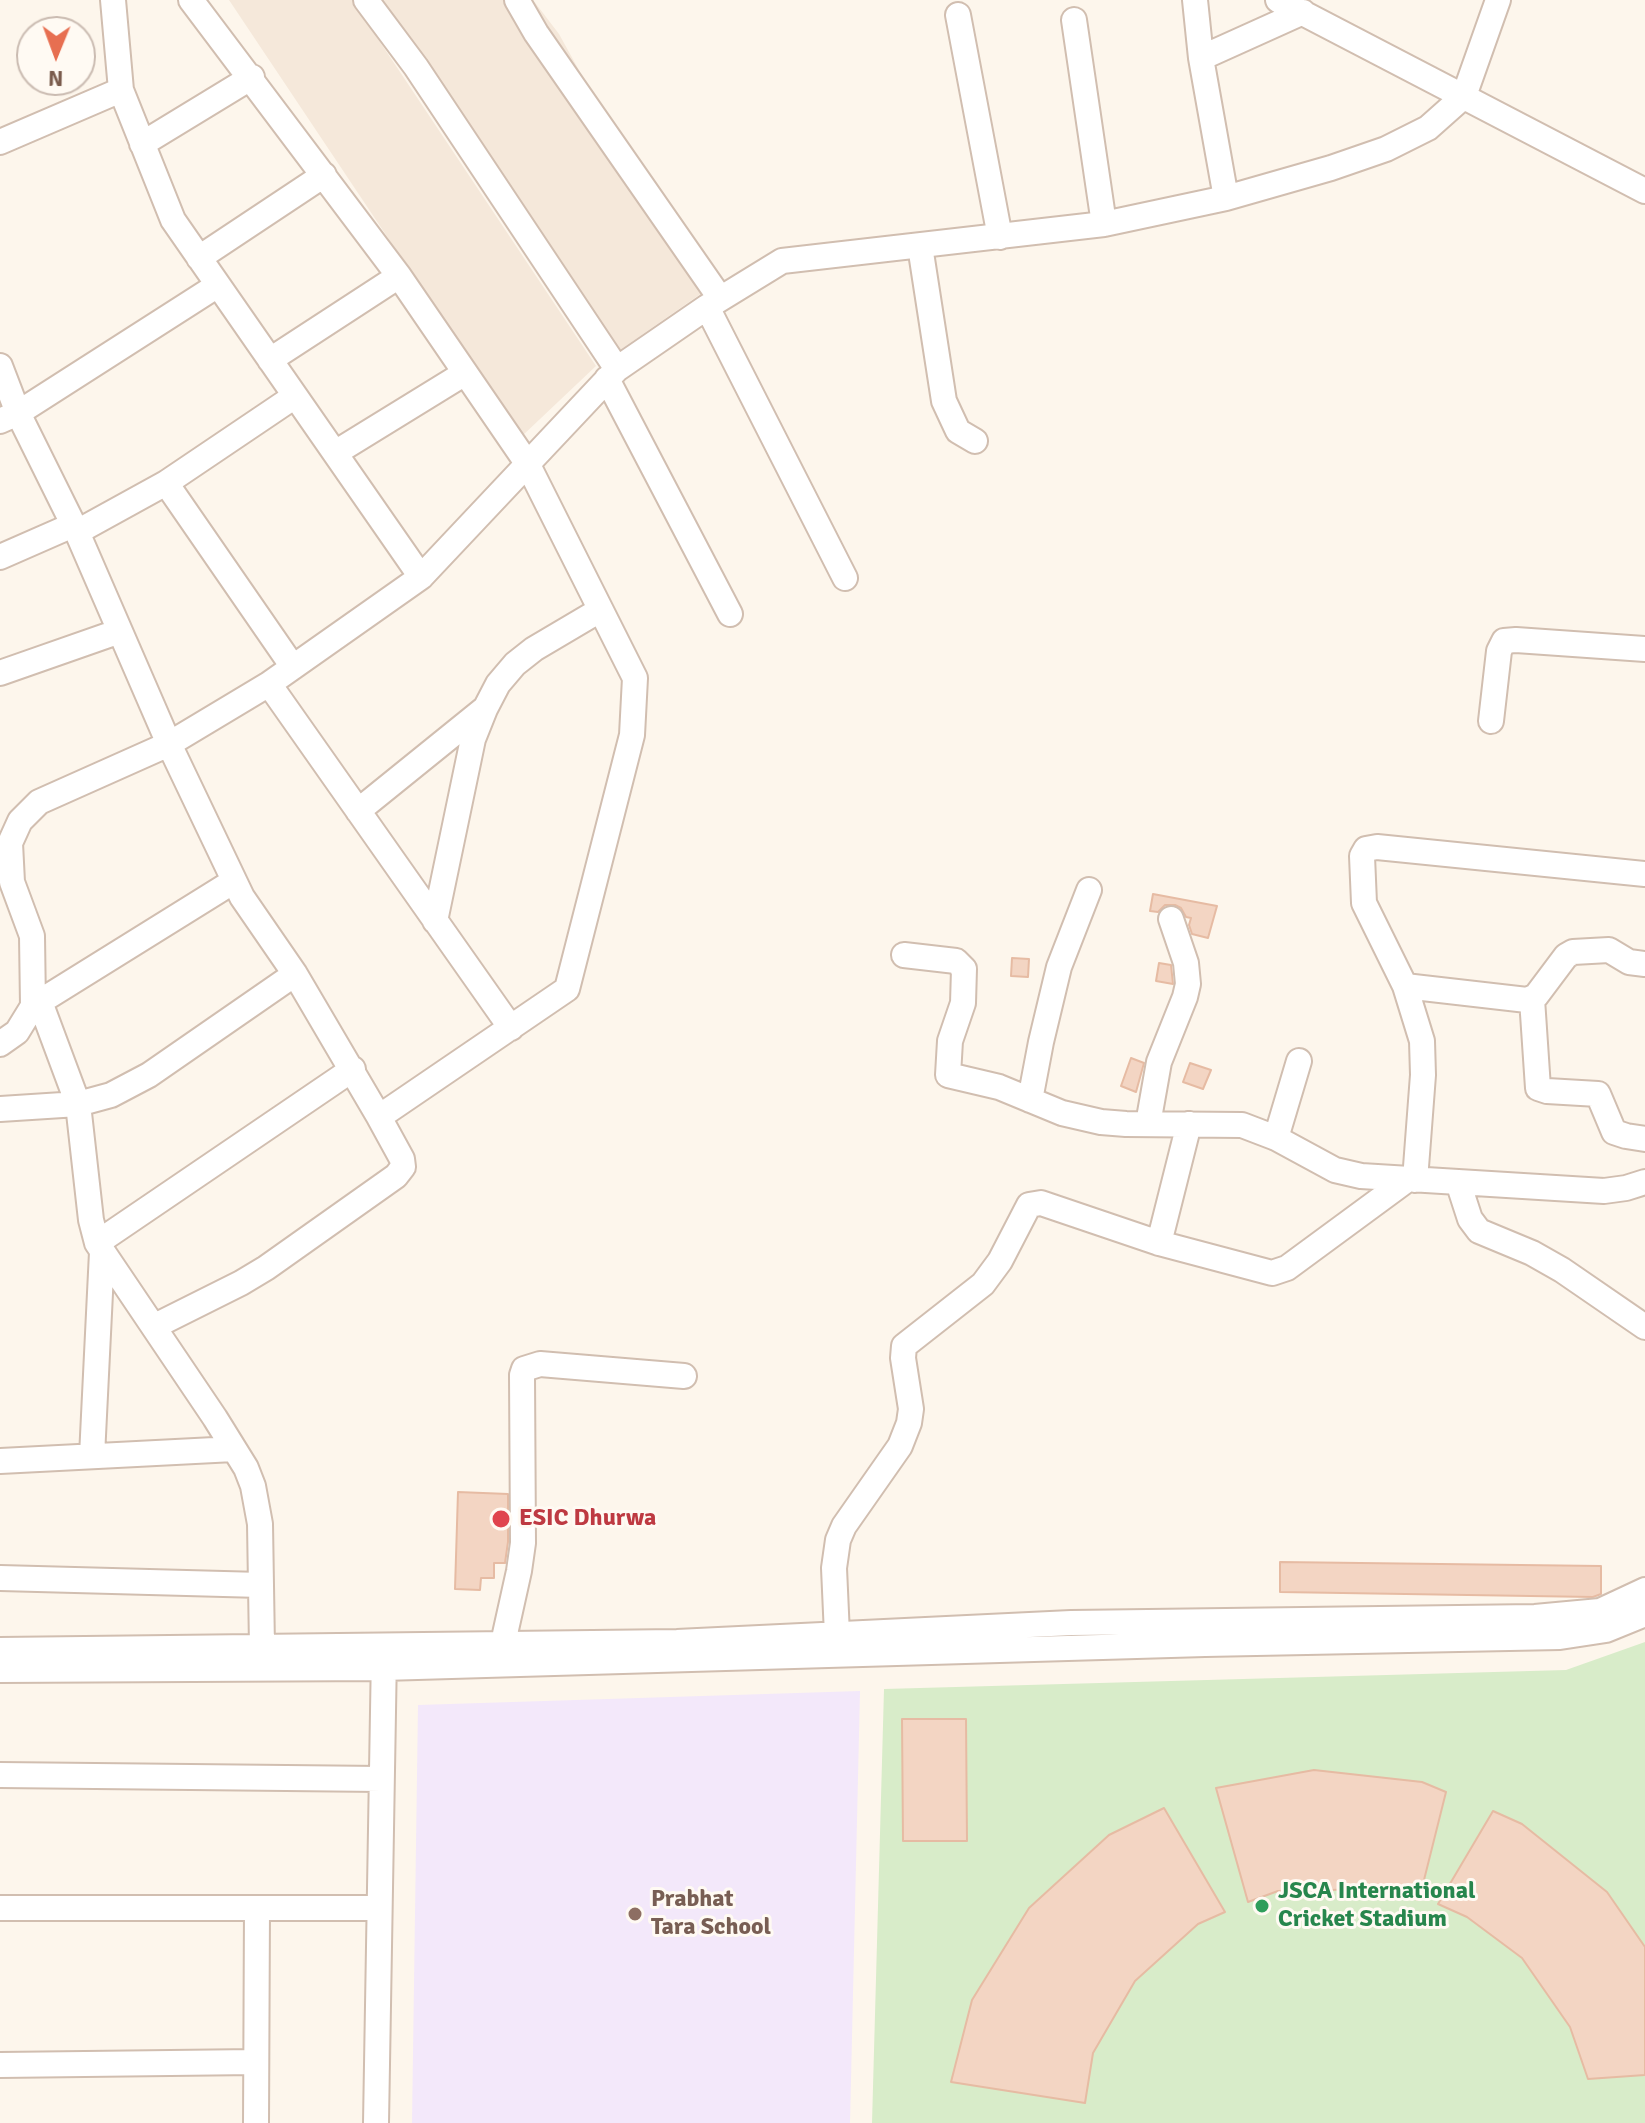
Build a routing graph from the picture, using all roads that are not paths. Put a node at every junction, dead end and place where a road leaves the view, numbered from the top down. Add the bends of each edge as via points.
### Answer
1 (113, 0) edge
2 (191, 0) edge
3 (366, 0) edge
4 (517, 0) edge
5 (1195, 0) edge
6 (1278, 0) edge
7 (1498, 0) edge
8 (1303, 12) junction
9 (958, 15) dead end
10 (1074, 20) dead end
11 (1201, 58) junction
12 (252, 77) junction
13 (121, 90) junction
14 (1464, 96) junction
15 (0, 142) edge
16 (142, 144) junction
17 (324, 175) junction
18 (1645, 191) edge
19 (1226, 198) junction
20 (1104, 224) junction
21 (1000, 237) junction
22 (920, 246) junction
23 (199, 258) junction
24 (399, 276) junction
25 (218, 285) junction
26 (714, 303) junction
27 (270, 360) junction
28 (0, 366) edge
29 (465, 373) junction
30 (612, 374) junction
31 (295, 396) junction
32 (9, 417) edge
33 (975, 441) dead end
34 (335, 453) junction
35 (527, 463) junction
36 (166, 483) junction
37 (75, 529) junction
38 (0, 557) edge
39 (421, 577) junction
40 (845, 578) dead end
41 (600, 610) junction
42 (730, 614) dead end
43 (120, 631) junction
44 (1645, 649) edge
45 (293, 667) junction
46 (0, 673) edge
47 (269, 684) junction
48 (485, 709) junction
49 (1491, 721) dead end
50 (169, 744) junction
51 (358, 811) junction
52 (5, 840) edge
53 (1645, 874) edge
54 (234, 881) junction
55 (1089, 890) dead end
56 (1171, 919) dead end
57 (435, 921) junction
58 (904, 955) dead end
59 (1645, 964) edge
60 (295, 974) junction
61 (1405, 986) junction
62 (1532, 999) junction
63 (36, 1004) junction
64 (511, 1028) junction
65 (0, 1044) edge
66 (1299, 1061) dead end
67 (353, 1069) junction
68 (1030, 1100) junction
69 (78, 1104) junction
70 (0, 1109) edge
71 (379, 1117) junction
72 (1148, 1124) junction
73 (1189, 1124) junction
74 (1276, 1138) junction
75 (1645, 1139) edge
76 (1412, 1180) junction
77 (1458, 1182) junction
78 (1645, 1182) edge
79 (1159, 1243) junction
80 (99, 1248) junction
81 (155, 1326) junction
82 (1645, 1327) edge
83 (684, 1376) dead end
84 (234, 1449) junction
85 (92, 1456) junction
86 (0, 1461) edge
87 (0, 1578) edge
88 (261, 1585) junction
89 (1645, 1590) edge
90 (1645, 1614) edge
91 (837, 1635) junction
92 (503, 1643) junction
93 (262, 1647) junction
94 (0, 1650) edge
95 (383, 1656) junction
96 (0, 1670) edge
97 (0, 1775) edge
98 (381, 1779) junction
99 (0, 1908) edge
100 (257, 1908) junction
101 (379, 1908) junction
102 (255, 2062) junction
103 (0, 2065) edge
104 (256, 2123) edge
105 (376, 2123) edge

1 - 13 street
2 - 12 street
3 - 30 street via 416,67
4 - 26 street
5 - 11 street
6 - 8 street
7 - 14 street
8 - 11 street
8 - 14 street
9 - 21 street
10 - 20 street
11 - 19 street
12 - 16 street
12 - 17 street
13 - 15 street
13 - 16 street
14 - 18 street
14 - 19 street via 1428,128 1386,149
16 - 23 street via 173,220
17 - 23 street
17 - 24 street
19 - 20 street
20 - 21 street
21 - 22 street
22 - 26 street via 782,261
22 - 33 street via 944,401 958,431
23 - 25 street
24 - 27 street
24 - 29 street
25 - 27 street
25 - 32 street
26 - 30 street
26 - 40 street
27 - 31 street
28 - 32 street
29 - 34 street
29 - 35 street
30 - 35 street
30 - 42 street
31 - 34 street
31 - 36 street
32 - 37 street
34 - 39 street
35 - 39 street
35 - 41 street
36 - 37 street
36 - 45 street
37 - 38 street
37 - 43 street
39 - 45 street
41 - 48 street via 515,664
41 - 64 street via 635,678 632,735 567,989
43 - 46 street
43 - 50 street
44 - 49 street via 1504,641
45 - 47 street
47 - 50 street
47 - 51 street
48 - 51 street
48 - 57 street via 473,739
50 - 52 street via 39,802
50 - 54 street
51 - 57 street
52 - 63 street via 12,882 32,936
53 - 61 street via 1369,847 1362,856 1364,903
54 - 60 street
54 - 63 street
55 - 68 street via 1059,967
56 - 72 street via 1188,984 1159,1062
57 - 64 street
58 - 68 street via 963,965 963,1003 952,1034 948,1075
59 - 62 street via 1609,950 1573,952
60 - 67 street
60 - 69 street via 133,1085
61 - 62 street
61 - 76 street via 1424,1057
62 - 75 street via 1538,1088 1598,1094 1614,1132
63 - 65 street via 17,1032
63 - 69 street
64 - 71 street
66 - 74 street
67 - 71 street
67 - 80 street
68 - 72 street via 1101,1122
69 - 70 street
69 - 80 street
71 - 81 street via 402,1159 396,1176 254,1276
72 - 73 street
73 - 74 street via 1242,1125
73 - 79 street
74 - 76 street via 1347,1174
76 - 77 street
76 - 79 street via 1278,1272
77 - 78 street via 1604,1191
77 - 82 street via 1479,1231 1562,1270
79 - 91 street via 1032,1203 983,1284 904,1346 909,1423 900,1446 838,1540
80 - 81 street
80 - 85 street
81 - 84 street
83 - 92 street via 540,1364 524,1369 524,1532
84 - 85 street
84 - 88 street via 258,1504
85 - 86 street
87 - 88 street
88 - 93 street
89 - 91 street via 1600,1611 1562,1615 1071,1623
90 - 95 street via 1606,1630 1560,1637
91 - 92 street
92 - 95 street
93 - 94 street
93 - 95 street
95 - 96 street
95 - 98 street
97 - 98 street
98 - 101 street
99 - 100 street
100 - 101 street
100 - 102 street
101 - 105 street
102 - 103 street
102 - 104 street

